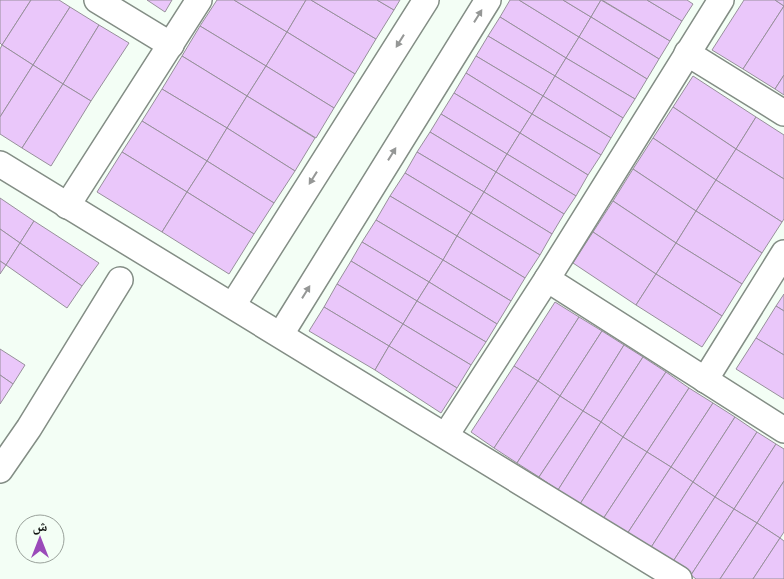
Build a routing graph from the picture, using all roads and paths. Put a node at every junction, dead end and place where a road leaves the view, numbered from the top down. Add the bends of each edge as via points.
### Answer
1 (97, 0) edge
2 (199, 0) edge
3 (426, 0) edge
4 (488, 0) edge
5 (721, 0) edge
6 (171, 46) junction
7 (687, 53) junction
8 (784, 113) edge
9 (0, 164) edge
10 (67, 206) junction
11 (784, 254) edge
12 (548, 279) junction
13 (120, 280) dead end
14 (233, 305) junction
15 (281, 334) junction
16 (705, 380) junction
17 (784, 430) edge
18 (446, 435) junction
19 (0, 470) edge
20 (679, 579) edge

1 - 6 street
2 - 6 street
3 -> 14 street
15 -> 4 street
5 - 7 street
6 - 10 street
7 - 8 street
7 - 12 street
9 - 10 street
10 - 14 street
11 - 16 street
12 - 16 street
12 - 18 street
13 - 19 street
14 - 15 street
15 - 18 street
16 - 17 street
18 - 20 street

